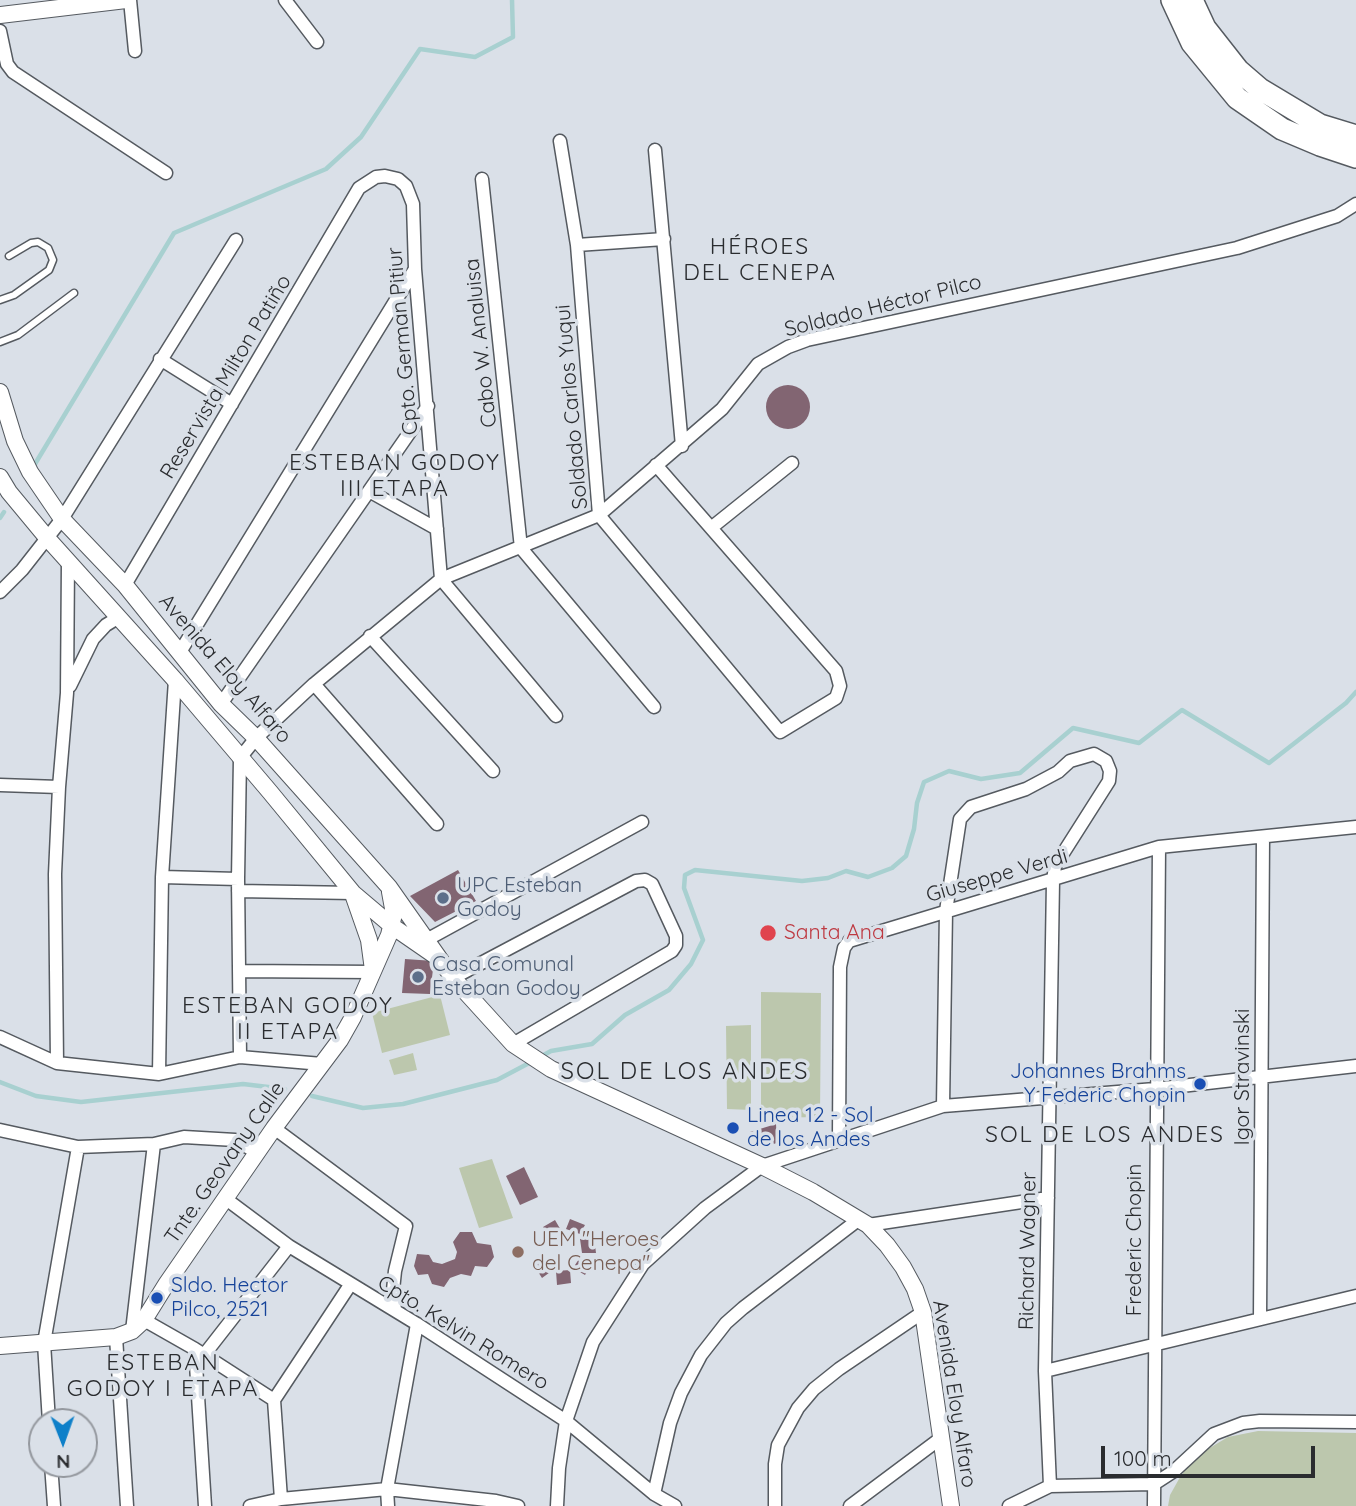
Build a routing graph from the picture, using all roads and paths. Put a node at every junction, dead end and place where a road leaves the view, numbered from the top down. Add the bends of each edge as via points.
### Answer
1 (128, 0) edge
2 (285, 0) edge
3 (1172, 0) edge
4 (1192, 0) edge
5 (0, 15) edge
6 (0, 31) edge
7 (317, 42) dead end
8 (135, 51) dead end
9 (1356, 135) edge
10 (560, 141) dead end
11 (655, 150) dead end
12 (1356, 157) edge
13 (166, 173) dead end
14 (482, 178) dead end
15 (359, 188) joint
16 (1356, 204) edge
17 (664, 239) junction
18 (236, 240) dead end
19 (577, 245) junction
20 (9, 256) dead end
21 (415, 269) junction
22 (75, 293) dead end
23 (0, 300) edge
24 (0, 342) edge
25 (160, 359) junction
26 (0, 392) edge
27 (232, 404) junction
28 (428, 406) junction
29 (682, 446) junction
30 (792, 463) dead end
31 (656, 465) junction
32 (0, 477) edge
33 (369, 491) junction
34 (599, 515) junction
35 (62, 519) junction
36 (711, 528) junction
37 (437, 529) junction
38 (48, 538) junction
39 (521, 548) junction
40 (68, 560) junction
41 (441, 579) junction
42 (125, 585) junction
43 (0, 593) edge
44 (119, 617) junction
45 (370, 636) junction
46 (180, 652) junction
47 (175, 680) junction
48 (314, 684) junction
49 (67, 693) junction
50 (221, 704) junction
51 (654, 708) dead end
52 (556, 716) dead end
53 (256, 738) junction
54 (240, 758) junction
55 (493, 771) dead end
56 (0, 785) edge
57 (59, 787) junction
58 (642, 822) dead end
59 (437, 824) dead end
60 (1356, 827) edge
61 (1264, 837) junction
62 (1159, 848) junction
63 (162, 877) junction
64 (1053, 880) junction
65 (238, 885) junction
66 (389, 887) junction
67 (353, 893) junction
68 (946, 911) junction
69 (392, 926) junction
70 (423, 942) junction
71 (239, 971) junction
72 (373, 972) junction
73 (453, 978) junction
74 (0, 1037) edge
75 (518, 1047) junction
76 (240, 1058) junction
77 (57, 1063) junction
78 (322, 1064) junction
79 (1356, 1066) edge
80 (159, 1074) junction
81 (1263, 1077) junction
82 (1155, 1089) junction
83 (1051, 1096) junction
84 (943, 1106) junction
85 (274, 1128) junction
86 (0, 1130) edge
87 (839, 1139) junction
88 (154, 1144) junction
89 (78, 1147) junction
90 (258, 1153) junction
91 (762, 1166) junction
92 (1048, 1198) junction
93 (226, 1199) junction
94 (863, 1222) junction
95 (289, 1246) junction
96 (350, 1285) junction
97 (1356, 1296) edge
98 (395, 1310) junction
99 (923, 1312) junction
100 (1260, 1318) junction
101 (417, 1324) junction
102 (138, 1326) junction
103 (116, 1337) junction
104 (44, 1343) junction
105 (1154, 1343) junction
106 (0, 1346) edge
107 (200, 1352) junction
108 (1045, 1371) junction
109 (274, 1400) junction
110 (48, 1408) edge
111 (566, 1422) junction
112 (1356, 1422) edge
113 (941, 1438) junction
114 (52, 1478) edge
115 (1154, 1484) junction
116 (1050, 1486) junction
117 (387, 1489) junction
118 (654, 1494) junction
119 (281, 1499) junction
120 (496, 1503) edge
121 (54, 1506) edge
122 (127, 1506) edge
123 (205, 1506) edge
124 (250, 1506) edge
125 (387, 1506) edge
126 (518, 1506) edge
127 (557, 1506) edge
128 (675, 1506) edge
129 (775, 1506) edge
130 (850, 1506) edge
131 (951, 1506) edge
132 (1009, 1506) edge
133 (1154, 1506) edge

1 - 5 street
1 - 8 street
2 - 7 street
3 - 12 highway via 1192,43 1237,98 1282,129
4 - 9 highway via 1205,28 1238,70 1260,89 1320,125
6 - 13 street via 12,72
10 - 19 street, Soldado Carlos Yuqui
11 - 17 street
14 - 39 street, Cabo W. Analuisa
15 - 21 street, Cpto. German Pitiur via 385,176 406,186 413,204
15 - 27 street, Reservista Milton Patiño
16 - 29 street, Soldado Héctor Pilco via 1337,216 1237,248 807,340 758,364 722,409
17 - 19 street
17 - 29 street
18 - 25 street
19 - 34 street, Soldado Carlos Yuqui
20 - 23 lane via 38,243 48,248 52,260 49,270
21 - 28 street, Cpto. German Pitiur
21 - 46 street
22 - 24 lane via 18,335
25 - 27 street
25 - 35 street
26 - 35 street, Avenida Eloy Alfaro via 20,452
27 - 42 street, Reservista Milton Patiño
28 - 33 street
28 - 37 street, Cpto. German Pitiur
29 - 31 street, Soldado Héctor Pilco
30 - 36 street
31 - 34 street, Soldado Héctor Pilco
31 - 36 street
32 - 38 street, Avenida Eloy Alfaro
33 - 37 street
33 - 50 street
34 - 36 street, Soldado Carlos Yuqui via 780,732 836,698 840,686 836,671
34 - 39 street, Soldado Héctor Pilco
35 - 38 street
35 - 42 street, Avenida Eloy Alfaro
37 - 41 street, Cpto. German Pitiur
38 - 40 street, Avenida Eloy Alfaro
38 - 43 street
39 - 41 street, Soldado Héctor Pilco
39 - 51 street
40 - 44 street, Avenida Eloy Alfaro
40 - 49 street
41 - 45 street, Soldado Héctor Pilco
41 - 52 street
42 - 46 street, Avenida Eloy Alfaro
44 - 47 street, Avenida Eloy Alfaro
44 - 49 street via 93,639
45 - 48 street, Soldado Héctor Pilco
45 - 55 street
46 - 50 street, Avenida Eloy Alfaro
47 - 54 street, Avenida Eloy Alfaro
47 - 63 street
48 - 53 street, Soldado Héctor Pilco
48 - 59 street
49 - 57 street
50 - 53 street, Avenida Eloy Alfaro
53 - 54 street, Soldado Héctor Pilco
53 - 66 street, Avenida Eloy Alfaro
54 - 65 street
54 - 67 street, Avenida Eloy Alfaro
56 - 57 street
57 - 77 street
58 - 70 street
60 - 61 street, Giuseppe Verdi
61 - 62 street, Giuseppe Verdi
61 - 81 street, Igor Stravinski
62 - 64 street, Giuseppe Verdi
62 - 82 street, Frederic Chopin
63 - 65 street
63 - 80 street
64 - 68 street, Giuseppe Verdi
64 - 68 street, Richard Wagner via 1055,866 1109,781 1107,761 1094,754 1082,755 1003,799 971,807 960,819
64 - 83 street, Richard Wagner
65 - 67 street
65 - 71 street
66 - 69 street
66 - 70 street, Avenida Eloy Alfaro
67 - 69 street, Avenida Eloy Alfaro
67 - 72 street via 369,940
68 - 84 street
68 - 87 street, Giuseppe Verdi via 849,940 844,948 840,967
69 - 70 street, Avenida Eloy Alfaro
69 - 72 street, Tnte. Geovany Calle
70 - 73 street, Avenida Eloy Alfaro
71 - 72 street
71 - 76 street
72 - 78 street, Tnte. Geovany Calle via 347,1029
73 - 75 street, Avenida Eloy Alfaro
73 - 75 street via 636,881 652,884 676,936 672,951
74 - 77 street
75 - 91 street, Avenida Eloy Alfaro via 551,1069
76 - 78 street
76 - 80 street
77 - 80 street
78 - 85 street, Tnte. Geovany Calle
79 - 81 street
81 - 82 street
81 - 100 street, Igor Stravinski
82 - 83 street
82 - 105 street, Frederic Chopin
83 - 84 street
83 - 92 street, Richard Wagner
84 - 87 street
85 - 90 street, Tnte. Geovany Calle
85 - 98 street via 406,1226 393,1290
86 - 89 street
87 - 91 street
88 - 89 street
88 - 90 street via 184,1137 235,1140
88 - 102 street
89 - 104 street
90 - 93 street, Tnte. Geovany Calle
91 - 94 street, Avenida Eloy Alfaro
91 - 111 street via 705,1208 643,1264 593,1342
92 - 94 street
92 - 108 street, Richard Wagner
93 - 95 street, Cpto. Kelvin Romero
93 - 102 street, Tnte. Geovany Calle
94 - 99 street, Avenida Eloy Alfaro via 903,1268
94 - 118 street via 743,1308 707,1346 670,1423
95 - 96 street, Cpto. Kelvin Romero
95 - 107 street
96 - 98 street, Cpto. Kelvin Romero
96 - 109 street
97 - 100 street
98 - 101 street, Cpto. Kelvin Romero
99 - 113 street, Avenida Eloy Alfaro
99 - 129 street via 839,1369 798,1408 778,1445
100 - 105 street
101 - 111 street, Cpto. Kelvin Romero
101 - 117 street
102 - 103 street
102 - 107 street
103 - 104 street
103 - 122 street
104 - 106 street
104 - 110 street
105 - 108 street
105 - 115 street, Frederic Chopin
107 - 109 street
107 - 123 street
108 - 116 street, Richard Wagner
109 - 119 street
111 - 118 street, Cpto. Kelvin Romero
111 - 127 street
112 - 115 street via 1260,1421 1227,1428
113 - 130 street
113 - 131 street, Avenida Eloy Alfaro
114 - 121 street
115 - 116 street
115 - 133 street, Frederic Chopin
116 - 132 street
117 - 119 street
117 - 120 street
117 - 125 street
118 - 128 street, Cpto. Kelvin Romero
119 - 124 street
120 - 126 street

